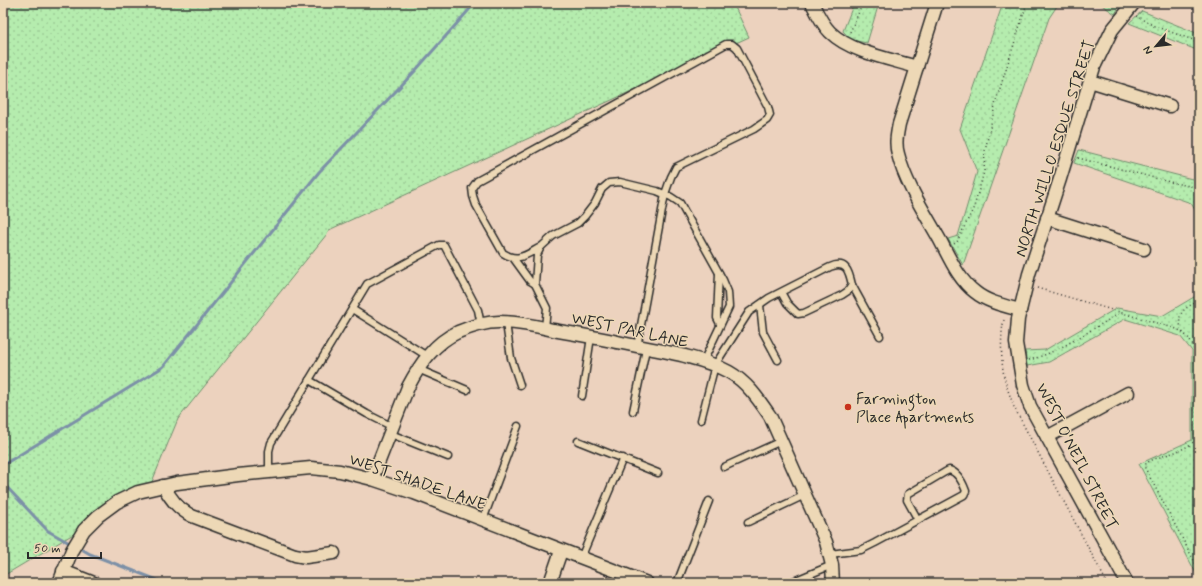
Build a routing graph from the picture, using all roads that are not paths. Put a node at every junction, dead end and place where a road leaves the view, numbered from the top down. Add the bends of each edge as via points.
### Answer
1 (812, 3) edge
2 (937, 3) edge
3 (1131, 6) edge
4 (917, 67) junction
5 (1090, 81) junction
6 (1170, 106) dead end
7 (665, 194) junction
8 (1047, 218) junction
9 (541, 247) junction
10 (1144, 249) dead end
11 (514, 259) junction
12 (719, 273) junction
13 (535, 284) junction
14 (852, 285) junction
15 (781, 292) junction
16 (760, 305) junction
17 (352, 308) junction
18 (1020, 310) junction
19 (506, 323) junction
20 (720, 324) junction
21 (481, 325) junction
22 (545, 328) junction
23 (880, 336) dead end
24 (591, 337) junction
25 (642, 348) junction
26 (427, 356) junction
27 (778, 360) dead end
28 (703, 362) junction
29 (715, 365) junction
30 (418, 369) junction
31 (309, 380) junction
32 (520, 385) dead end
33 (467, 390) dead end
34 (1128, 393) dead end
35 (582, 396) dead end
36 (633, 411) dead end
37 (701, 420) dead end
38 (518, 426) dead end
39 (392, 430) junction
40 (1047, 437) junction
41 (578, 441) dead end
42 (781, 441) junction
43 (448, 457) dead end
44 (623, 458) junction
45 (724, 467) dead end
46 (270, 472) junction
47 (658, 473) dead end
48 (372, 480) junction
49 (163, 486) junction
50 (805, 495) junction
51 (709, 501) dead end
52 (483, 520) junction
53 (918, 520) junction
54 (748, 522) dead end
55 (561, 550) junction
56 (334, 553) dead end
57 (581, 558) junction
58 (831, 559) junction
59 (63, 571) junction
60 (59, 583) edge
61 (94, 583) edge
62 (550, 583) edge
63 (647, 583) edge
64 (677, 583) edge
65 (789, 583) edge
66 (833, 583) edge
67 (1127, 583) edge

1 - 4 street via 830,32 842,41
2 - 4 street
3 - 5 street, NORTH WILLO ESQUE STREET via 1112,30
4 - 18 street via 896,140 900,163 927,217 966,284 985,298
5 - 6 street
5 - 8 street, NORTH WILLO ESQUE STREET
7 - 9 lane via 620,182 610,183 602,189 582,220 553,236
7 - 11 lane via 676,167 754,129 770,115 737,48 732,44 726,44 477,181 472,188 476,204 503,253
7 - 12 lane via 680,203
7 - 25 lane
8 - 10 street
8 - 18 street, NORTH WILLO ESQUE STREET
9 - 11 lane
9 - 13 lane
11 - 13 lane
12 - 20 lane via 717,318
12 - 20 lane via 728,292 729,307
13 - 22 lane via 547,308
14 - 15 lane via 842,295 798,314
14 - 15 lane via 845,267 836,264
14 - 23 lane
15 - 16 lane
16 - 27 lane via 763,332
16 - 29 lane via 749,312
17 - 21 lane via 367,284 439,245 444,245 478,310
17 - 26 lane
17 - 31 lane
18 - 40 street, WEST O'NEIL STREET via 1016,343 1022,385
19 - 21 street, WEST PAR LANE
19 - 22 street, WEST PAR LANE
19 - 32 lane via 511,358
20 - 28 lane
21 - 26 street, WEST PAR LANE via 445,339
22 - 24 street, WEST PAR LANE
24 - 25 street, WEST PAR LANE
24 - 35 lane
25 - 28 street, WEST PAR LANE
25 - 36 lane
26 - 30 street, WEST PAR LANE
28 - 29 street, WEST PAR LANE
29 - 37 lane
29 - 42 street, WEST PAR LANE via 731,373 759,399
30 - 33 lane
30 - 39 street, WEST PAR LANE via 408,387
31 - 39 lane
31 - 46 lane via 271,443
34 - 40 street
38 - 52 lane
39 - 43 lane
39 - 48 street, WEST PAR LANE
40 - 67 street, WEST O'NEIL STREET
41 - 44 lane
42 - 45 lane
42 - 50 street, WEST PAR LANE
44 - 47 lane
44 - 57 lane
46 - 48 street, WEST SHADE LANE via 311,468 340,471
46 - 49 street, WEST SHADE LANE via 177,482
48 - 52 street, WEST SHADE LANE via 414,493
49 - 56 street via 181,510 192,516 295,555 306,557
49 - 59 street, WEST SHADE LANE via 138,492 117,502 98,516 84,530
50 - 54 lane
50 - 58 street, WEST PAR LANE
51 - 64 lane
52 - 55 street, WEST SHADE LANE
53 - 53 lane via 964,494 966,491 956,473 949,470 908,494 906,500
53 - 58 lane via 861,550
55 - 57 street, WEST SHADE LANE
55 - 62 street
57 - 63 street, WEST SHADE LANE
58 - 65 lane
58 - 66 street, WEST PAR LANE
59 - 60 street, WEST SHADE LANE
59 - 61 street

